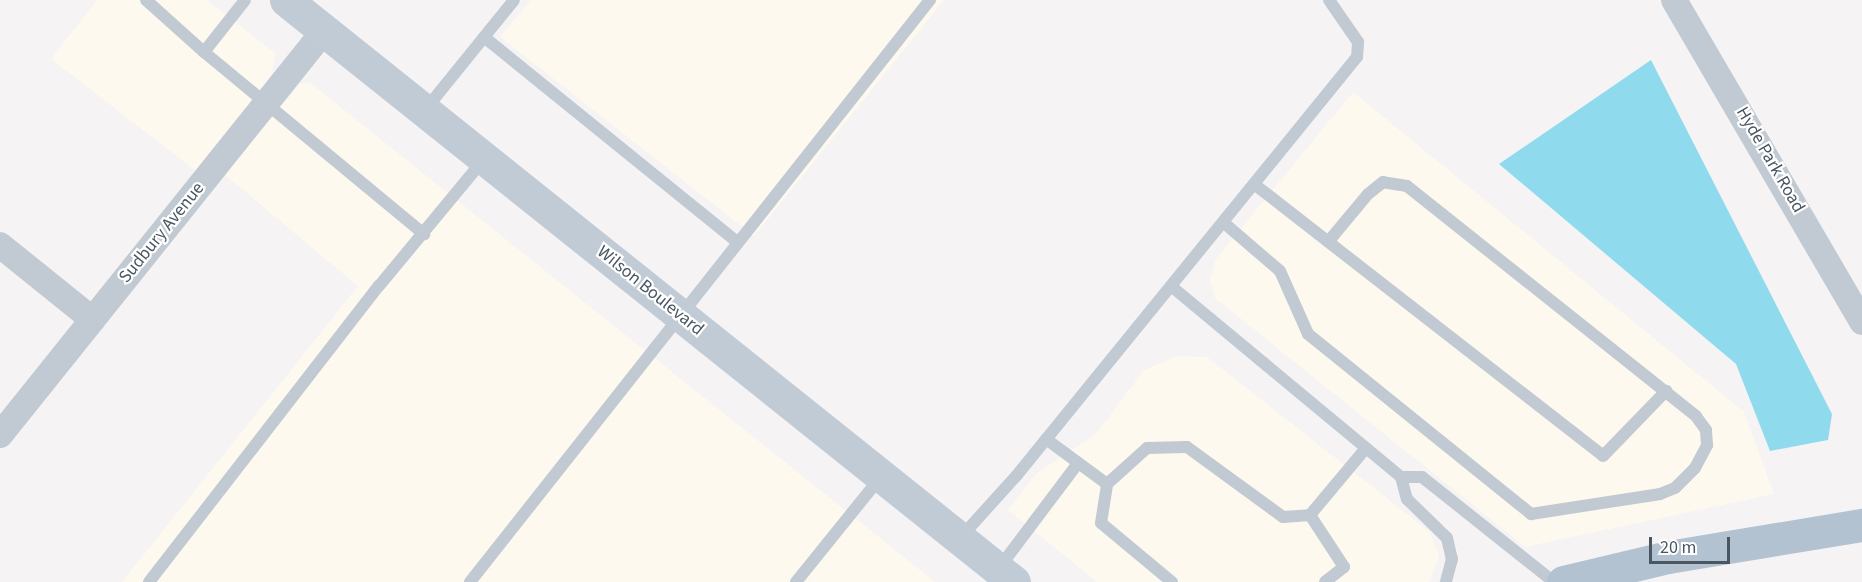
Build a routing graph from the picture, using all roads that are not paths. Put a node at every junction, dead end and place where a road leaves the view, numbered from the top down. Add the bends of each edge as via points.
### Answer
1 (146, 0) edge
2 (245, 0) edge
3 (286, 0) edge
4 (514, 0) edge
5 (930, 0) edge
6 (1329, 0) edge
7 (1674, 0) edge
8 (324, 31) junction
9 (484, 37) junction
10 (204, 52) junction
11 (266, 103) junction
12 (424, 111) junction
13 (484, 158) junction
14 (1254, 184) junction
15 (1223, 222) junction
16 (424, 234) junction
17 (737, 242) junction
18 (1328, 242) junction
19 (0, 245) edge
20 (1171, 286) junction
21 (680, 314) junction
22 (93, 320) junction
23 (1862, 322) edge
24 (1666, 391) junction
25 (0, 435) edge
26 (1046, 439) junction
27 (1366, 448) junction
28 (1078, 463) junction
29 (881, 476) junction
30 (1401, 477) junction
31 (1107, 484) junction
32 (1310, 515) junction
33 (1862, 525) edge
34 (961, 537) junction
35 (1006, 575) edge
36 (149, 582) edge
37 (470, 582) edge
38 (796, 582) edge
39 (1172, 582) edge
40 (1325, 582) edge
41 (1446, 582) edge
42 (1554, 582) edge
43 (1563, 582) edge

1 - 10 lane
2 - 10 lane
3 - 8 main road, Wilson Boulevard
4 - 9 lane
5 - 17 lane
6 - 14 lane via 1360,51
7 - 23 street, Hyde Park Road
8 - 11 street, Sudbury Avenue
8 - 12 main road, Wilson Boulevard
9 - 12 lane
9 - 17 lane
10 - 11 lane
11 - 16 lane
11 - 22 street, Sudbury Avenue
12 - 13 main road, Wilson Boulevard
13 - 16 lane
13 - 21 main road, Wilson Boulevard
14 - 15 lane
14 - 18 lane
15 - 20 lane
15 - 24 lane via 1280,271 1308,334 1531,514 1660,494 1675,488 1695,468 1707,445 1706,430
16 - 36 lane
17 - 21 lane
18 - 24 lane via 1383,182 1407,186
18 - 24 lane via 1603,456
19 - 22 street
20 - 26 lane
20 - 27 lane
21 - 29 main road, Wilson Boulevard
21 - 37 lane via 655,351
22 - 25 street, Sudbury Avenue
26 - 28 lane
26 - 34 lane
27 - 30 lane
27 - 32 lane
28 - 31 lane
28 - 35 lane
29 - 34 main road, Wilson Boulevard
29 - 38 lane
30 - 41 lane via 1407,499 1447,538 1452,559
30 - 42 lane via 1422,477
31 - 32 lane via 1147,448 1187,447 1283,517
31 - 39 lane via 1101,523
32 - 40 lane via 1344,567
33 - 43 main road via 1668,557
34 - 35 main road, Wilson Boulevard

